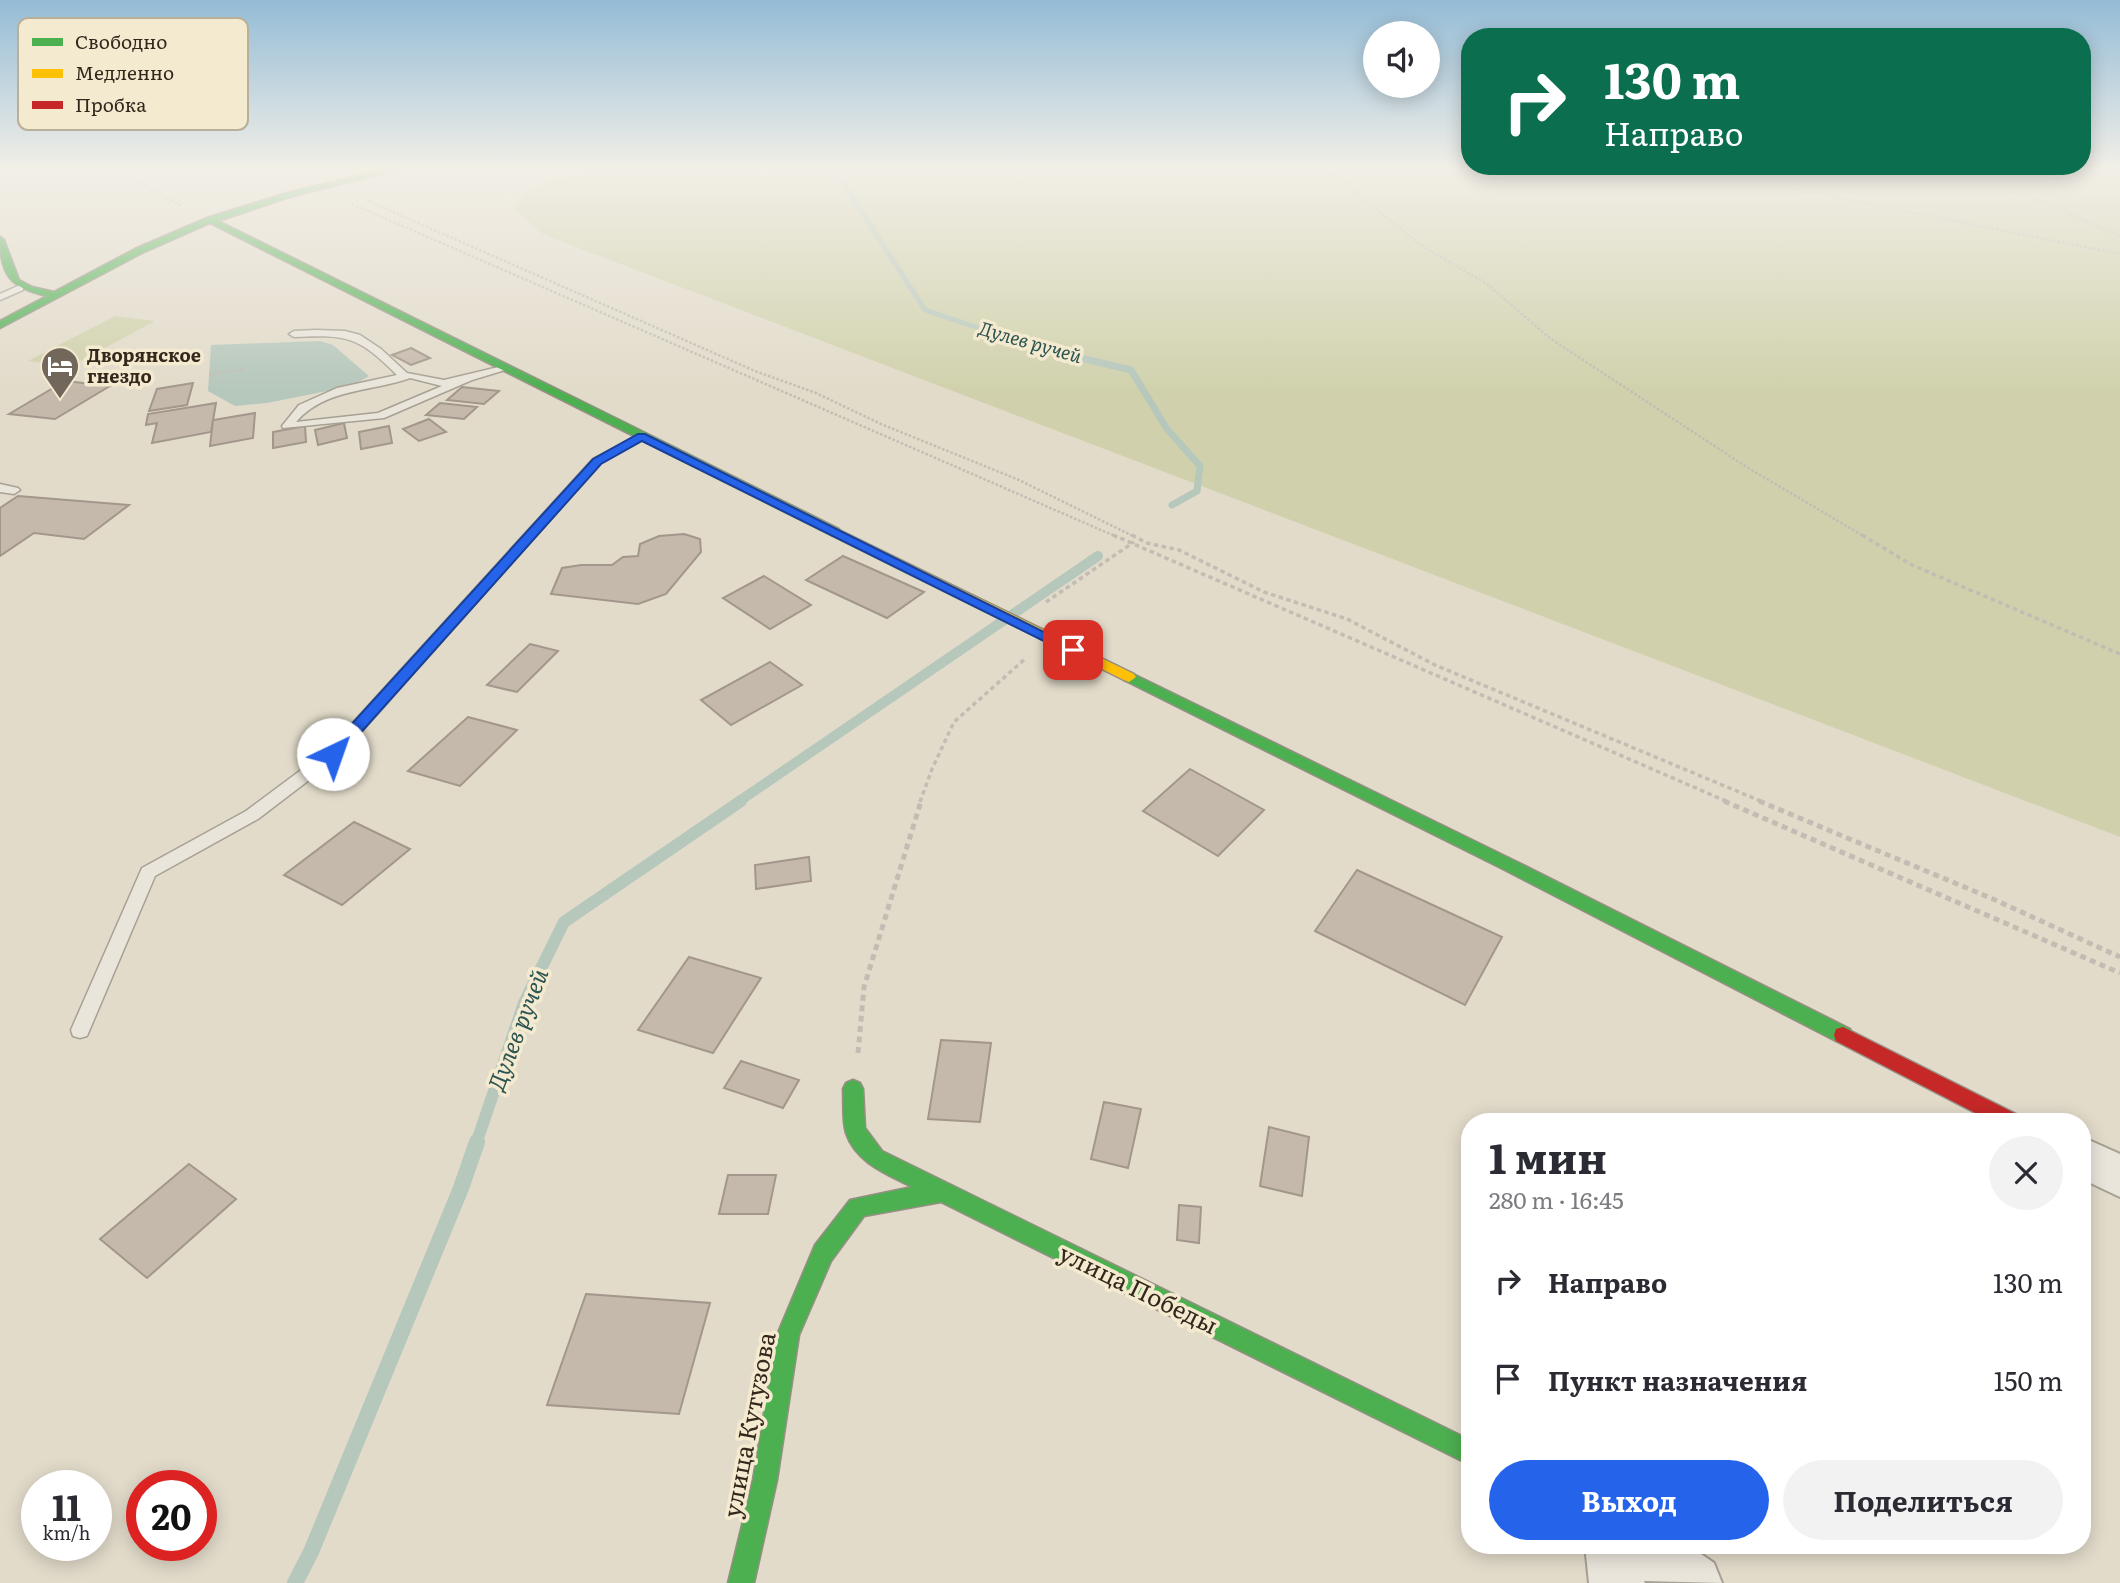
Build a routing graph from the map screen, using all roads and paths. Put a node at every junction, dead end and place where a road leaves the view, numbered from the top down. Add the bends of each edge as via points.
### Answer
1 (1, 243) edge
2 (161, 243) edge
3 (257, 243) edge
4 (443, 243) edge
5 (463, 243) edge
6 (1418, 243) edge
7 (2064, 243) edge
8 (2120, 254) edge
9 (20, 288) junction
10 (57, 295) junction
11 (0, 297) edge
12 (0, 325) edge
13 (294, 334) dead end
14 (507, 368) junction
15 (244, 369) dead end
16 (209, 375) dead end
17 (405, 377) junction
18 (468, 378) junction
19 (642, 437) junction
20 (0, 488) edge
21 (14, 490) dead end
22 (1139, 538) junction
23 (1132, 543) junction
24 (1045, 604) dead end
25 (1049, 638) junction
26 (2120, 654) edge
27 (2120, 957) edge
28 (2120, 973) edge
29 (80, 1030) dead end
30 (853, 1088) joint
31 (1995, 1113) edge
32 (2091, 1162) edge
33 (2120, 1176) edge
34 (940, 1192) junction
35 (1461, 1449) edge
36 (1613, 1554) edge
37 (1654, 1554) edge
38 (741, 1583) edge
39 (1617, 1583) edge
40 (1694, 1583) edge

1 - 9 street via 11,278
2 - 10 street
3 - 14 street
4 - 23 path
5 - 22 path via 1019,480
6 - 26 path via 1487,284 1551,339 1745,466 1912,565
7 - 8 path
9 - 10 street
9 - 11 lane
10 - 12 street
13 - 17 lane via 336,331 365,339
14 - 18 lane
14 - 19 street
15 - 16 path
17 - 18 lane via 444,383
17 - 18 lane via 341,390 303,407 288,426 380,416
19 - 25 street
19 - 29 lane via 597,461 333,754 252,815 148,872
20 - 21 lane
22 - 23 path
22 - 27 path via 1179,551 1264,592 1347,619 1435,665
23 - 24 path
23 - 28 path
25 - 30 path via 954,722 932,769 864,987
25 - 31 street
30 - 34 street, улица Победы via 855,1131 875,1157
32 - 33 street
34 - 35 street, улица Победы
34 - 38 street, улица Кутузова via 858,1207 823,1253 788,1335 765,1480
36 - 39 street
37 - 40 street

